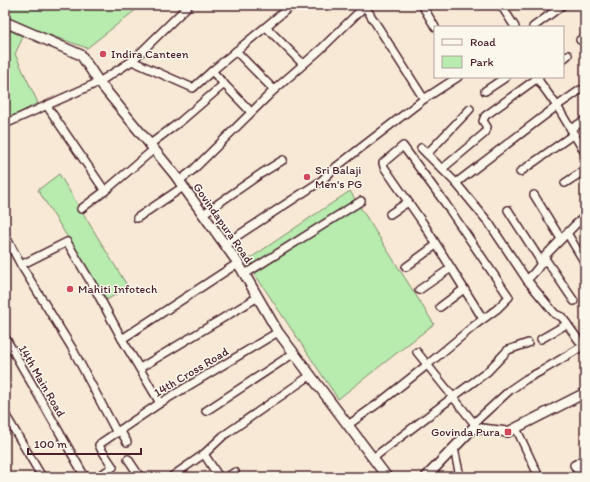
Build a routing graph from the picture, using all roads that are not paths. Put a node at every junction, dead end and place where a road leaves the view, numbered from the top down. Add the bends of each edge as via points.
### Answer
1 (189, 5) edge
2 (292, 5) edge
3 (422, 5) edge
4 (501, 5) edge
5 (563, 5) edge
6 (364, 6) edge
7 (5, 22) edge
8 (434, 26) edge
9 (514, 26) edge
10 (534, 26) edge
11 (266, 27) junction
12 (236, 51) junction
13 (132, 62) junction
14 (303, 64) junction
15 (212, 71) junction
16 (456, 78) edge
17 (505, 78) edge
18 (537, 78) edge
19 (539, 78) edge
20 (99, 82) junction
21 (224, 84) junction
22 (274, 90) junction
23 (580, 90) dead end
24 (485, 92) dead end
25 (424, 99) junction
26 (47, 106) junction
27 (557, 106) junction
28 (470, 109) dead end
29 (251, 112) junction
30 (585, 120) edge
31 (5, 124) edge
32 (572, 132) junction
33 (152, 147) junction
34 (421, 148) dead end
35 (585, 153) edge
36 (427, 154) junction
37 (284, 160) dead end
38 (442, 169) junction
39 (585, 170) edge
40 (520, 172) dead end
41 (456, 183) junction
42 (565, 183) dead end
43 (181, 184) junction
44 (105, 191) junction
45 (534, 195) dead end
46 (361, 201) dead end
47 (408, 202) junction
48 (81, 209) dead end
49 (508, 210) dead end
50 (203, 214) junction
51 (390, 214) dead end
52 (585, 216) edge
53 (137, 218) dead end
54 (567, 233) junction
55 (5, 236) edge
56 (561, 239) junction
57 (225, 244) junction
58 (436, 245) junction
59 (543, 260) junction
60 (238, 263) junction
61 (585, 263) edge
62 (21, 265) junction
63 (406, 267) dead end
64 (451, 268) junction
65 (244, 274) junction
66 (527, 280) junction
67 (464, 289) junction
68 (419, 290) dead end
69 (258, 297) junction
70 (574, 301) dead end
71 (440, 307) dead end
72 (483, 319) junction
73 (567, 324) junction
74 (278, 332) junction
75 (5, 337) edge
76 (122, 339) junction
77 (541, 339) dead end
78 (528, 343) dead end
79 (584, 348) edge
80 (417, 352) dead end
81 (294, 353) junction
82 (428, 365) junction
83 (140, 368) junction
84 (311, 375) junction
85 (585, 393) edge
86 (453, 397) junction
87 (160, 402) junction
88 (206, 411) dead end
89 (5, 414) edge
90 (348, 425) junction
91 (477, 426) junction
92 (516, 428) junction
93 (119, 432) junction
94 (127, 442) dead end
95 (454, 448) junction
96 (204, 454) junction
97 (373, 458) junction
98 (128, 459) dead end
99 (585, 459) edge
100 (235, 472) dead end
101 (42, 477) edge
102 (84, 477) edge
103 (98, 477) edge
104 (140, 477) edge
105 (172, 477) edge
106 (219, 477) edge
107 (227, 477) edge
108 (387, 477) edge
109 (426, 477) edge
110 (459, 477) edge
111 (539, 477) edge
112 (581, 477) edge

1 - 13 street
2 - 11 street
3 - 8 street
4 - 9 street
5 - 10 street
6 - 14 street
6 - 25 street
7 - 20 street, Govindapura Road via 81,55
11 - 12 street
11 - 14 street
12 - 15 street
12 - 22 street
13 - 15 street via 193,88
13 - 20 street
14 - 22 street
15 - 21 street
16 - 25 street
17 - 24 street
18 - 38 street via 485,116 483,121 488,127 485,133
19 - 27 street
20 - 26 street
20 - 33 street, Govindapura Road
21 - 29 street
21 - 33 street
22 - 29 street
23 - 27 street
25 - 57 street via 321,181
26 - 31 street
26 - 44 street
27 - 32 street
27 - 41 street
28 - 36 street
29 - 43 street
30 - 32 street
32 - 35 street
32 - 40 street
33 - 43 street, Govindapura Road
33 - 44 street
34 - 36 street
36 - 38 street
37 - 50 street
38 - 41 street
39 - 42 street
41 - 66 street via 489,224
43 - 50 street, Govindapura Road
43 - 53 street
44 - 48 street
45 - 56 street
46 - 65 street
47 - 51 street
47 - 58 street
47 - 72 street via 383,163 403,146 509,297
49 - 59 street
50 - 57 street, Govindapura Road
52 - 54 street
54 - 56 street
54 - 61 street
55 - 62 street
56 - 59 street
57 - 60 street, Govindapura Road
58 - 63 street
58 - 64 street
59 - 66 street
59 - 70 street
60 - 65 street, Govindapura Road
60 - 76 street
62 - 76 street via 68,242
62 - 93 street
64 - 67 street
64 - 68 street
65 - 69 street, Govindapura Road
66 - 73 street via 555,314 562,316
67 - 71 street
67 - 72 street
69 - 74 street, Govindapura Road
69 - 83 street
72 - 82 street
73 - 77 street
73 - 79 street
74 - 81 street, Govindapura Road
74 - 87 street, 14th Cross Road
75 - 102 street, 14th Main Road
76 - 83 street
78 - 86 street via 508,350 487,372
79 - 91 street via 515,386
80 - 82 street
81 - 84 street, Govindapura Road
81 - 88 street
82 - 86 street
82 - 90 street
83 - 87 street
84 - 90 street, Govindapura Road
84 - 96 street via 223,436
85 - 92 street
86 - 91 street
86 - 97 street
87 - 93 street, 14th Cross Road
89 - 101 street
90 - 97 street, Govindapura Road
91 - 92 street via 508,432
91 - 95 street
92 - 111 street
93 - 94 street
93 - 103 street via 104,440 99,446 113,467
95 - 109 street
95 - 110 street
96 - 105 street
96 - 106 street
97 - 108 street, Govindapura Road
98 - 104 street
99 - 112 street via 574,465
100 - 107 street

